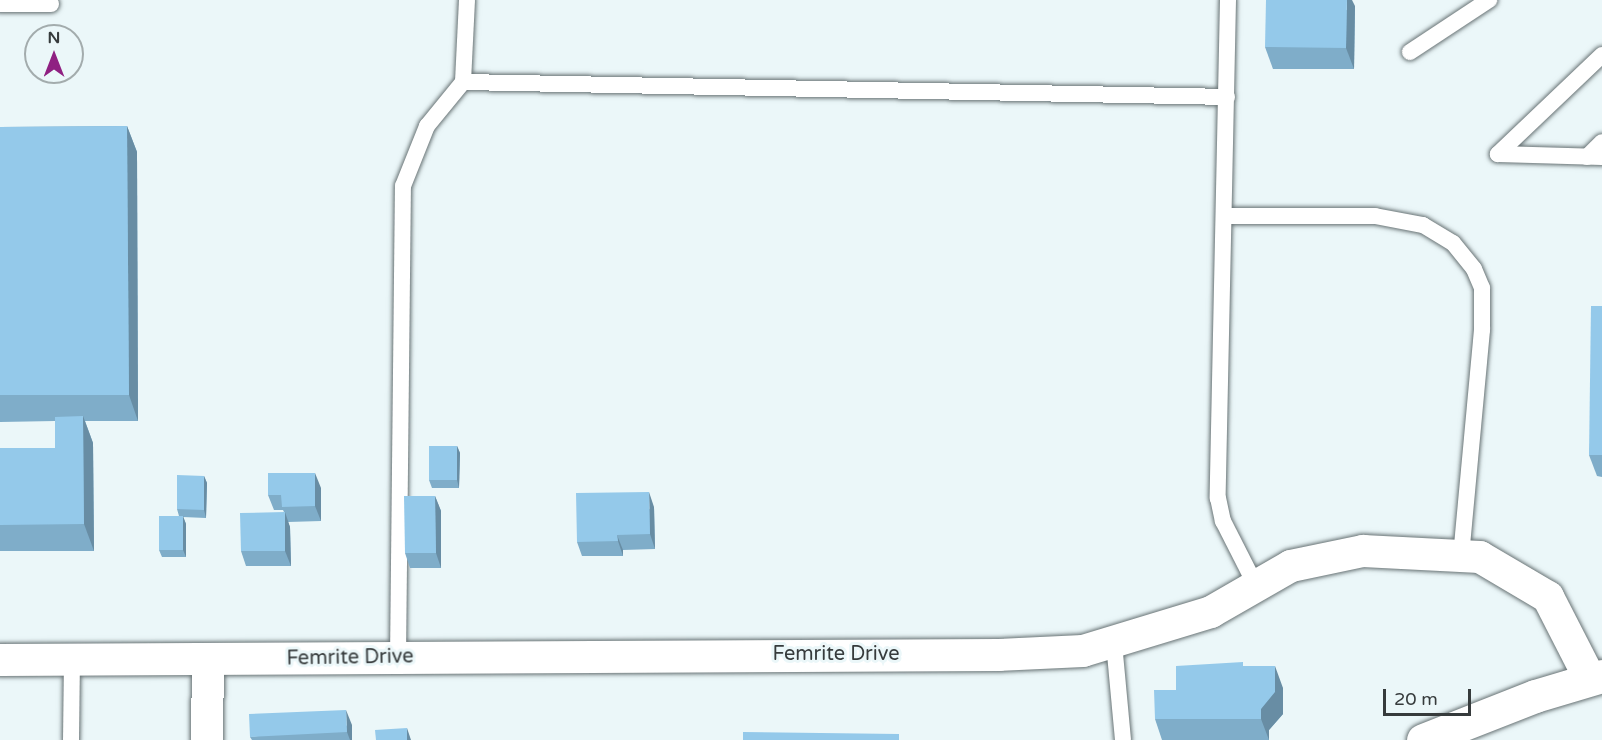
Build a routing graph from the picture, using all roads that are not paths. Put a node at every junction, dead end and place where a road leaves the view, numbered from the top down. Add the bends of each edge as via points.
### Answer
1 (467, 0) edge
2 (1228, 0) edge
3 (1489, 0) edge
4 (0, 4) edge
5 (51, 4) dead end
6 (1410, 52) dead end
7 (1602, 55) edge
8 (463, 82) junction
9 (1227, 97) junction
10 (1602, 142) edge
11 (1594, 157) edge
12 (1226, 216) junction
13 (1461, 556) junction
14 (1256, 586) junction
15 (1114, 643) junction
16 (398, 658) junction
17 (207, 659) junction
18 (0, 660) edge
19 (72, 660) junction
20 (1598, 682) edge
21 (71, 740) edge
22 (207, 740) edge
23 (1123, 740) edge
24 (1423, 740) edge

1 - 8 lane
2 - 9 lane
3 - 6 lane
4 - 5 lane
7 - 11 lane via 1498,154
8 - 9 lane
8 - 16 lane via 427,126 403,186
9 - 12 lane
10 - 11 lane
12 - 13 lane via 1375,216 1423,225 1453,243 1474,269 1482,288 1482,330
12 - 14 lane via 1218,498 1230,537
13 - 14 street, Femrite Drive via 1362,551 1291,566
13 - 20 street, Femrite Drive via 1480,557 1548,597
14 - 15 street, Femrite Drive via 1211,612
15 - 16 street, Femrite Drive via 1083,651 999,655
15 - 23 lane
16 - 17 street, Femrite Drive
17 - 19 street, Femrite Drive
17 - 22 street
18 - 19 street, Femrite Drive
19 - 21 lane
20 - 24 street via 1535,696

